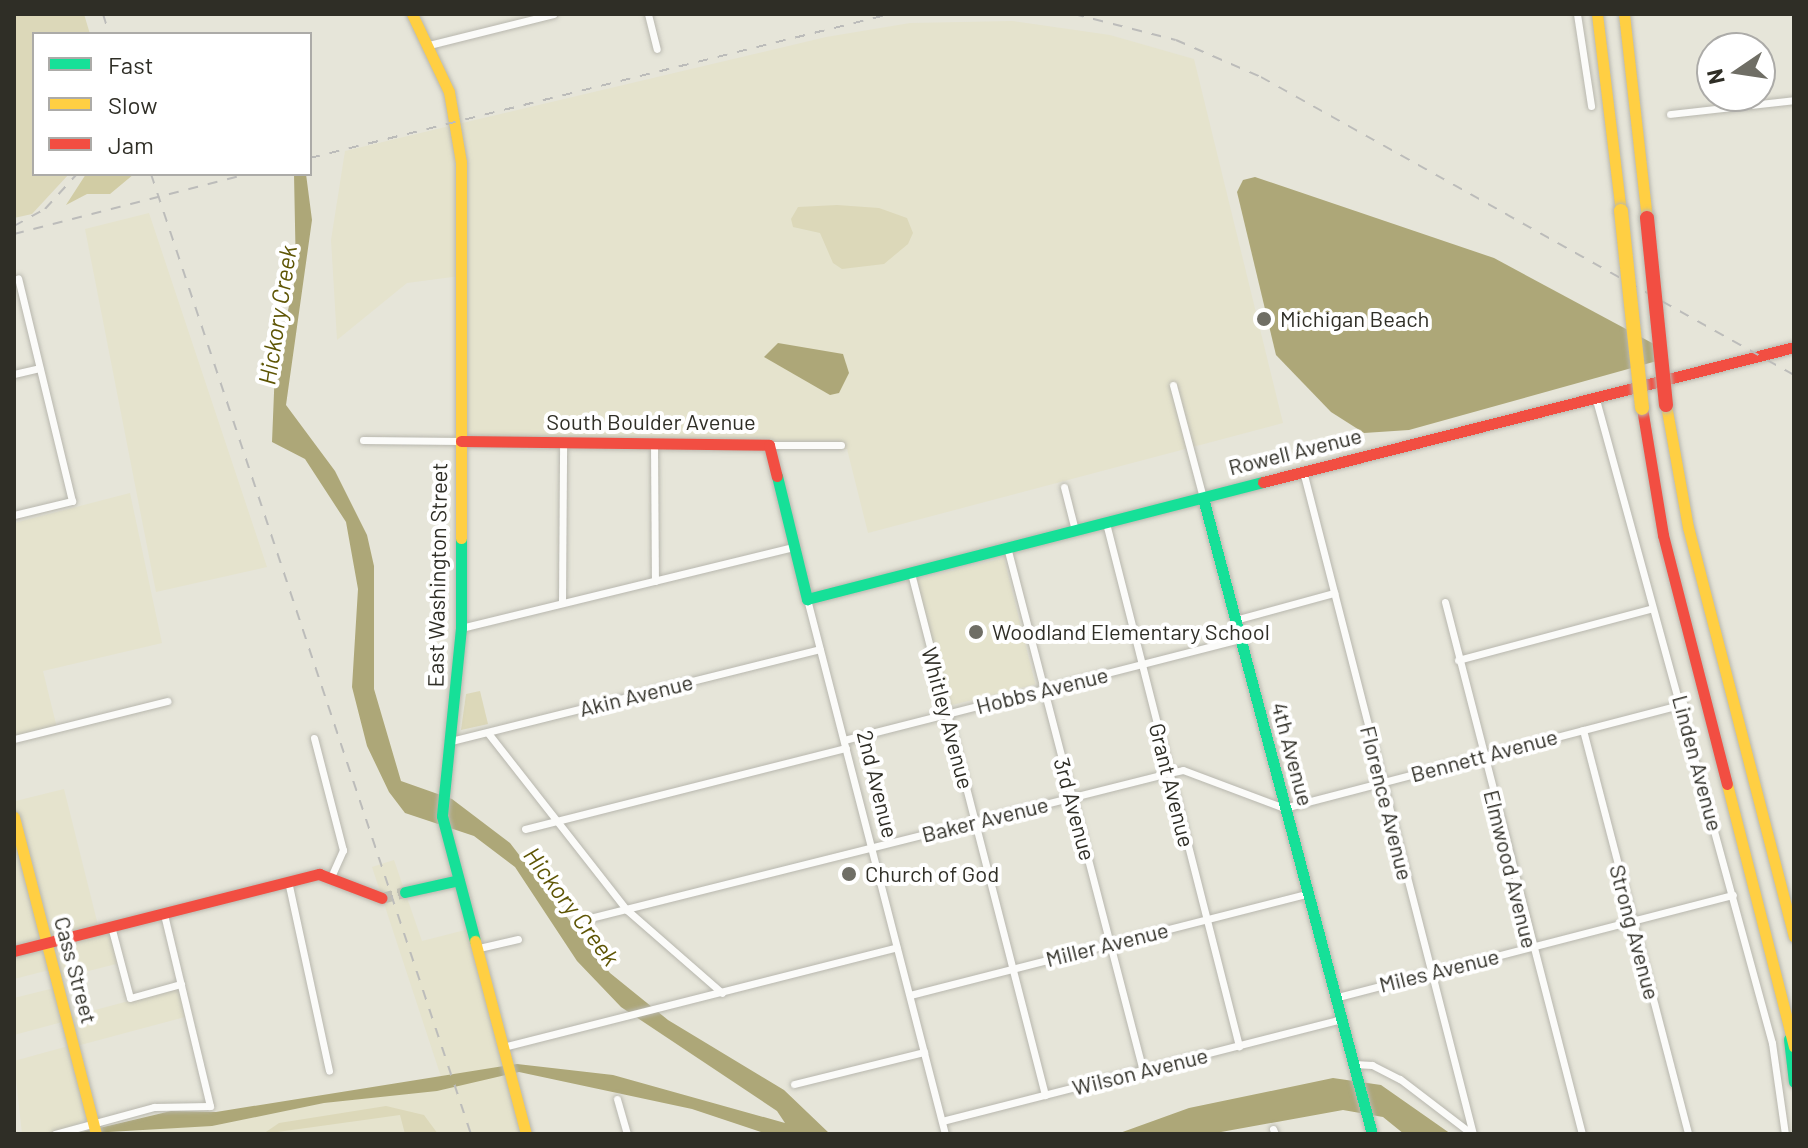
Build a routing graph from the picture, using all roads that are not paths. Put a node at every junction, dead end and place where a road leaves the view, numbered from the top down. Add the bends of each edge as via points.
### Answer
1 (412, 14) edge
2 (553, 14) edge
3 (648, 14) edge
4 (1577, 14) edge
5 (1597, 14) edge
6 (1624, 14) edge
7 (429, 45) junction
8 (657, 49) dead end
9 (1794, 100) edge
10 (1591, 106) dead end
11 (1670, 114) dead end
12 (18, 278) dead end
13 (24, 306) junction
14 (14, 308) edge
15 (1794, 347) edge
16 (39, 368) junction
17 (14, 374) edge
18 (1173, 385) dead end
19 (1595, 396) junction
20 (363, 440) dead end
21 (461, 441) junction
22 (563, 444) junction
23 (654, 444) junction
24 (769, 445) junction
25 (841, 445) dead end
26 (1303, 471) junction
27 (1064, 487) dead end
28 (1203, 498) junction
29 (14, 515) edge
30 (1106, 523) junction
31 (1075, 530) junction
32 (794, 547) junction
33 (1007, 547) junction
34 (911, 573) junction
35 (655, 581) junction
36 (1334, 593) junction
37 (807, 599) junction
38 (1445, 602) dead end
39 (562, 603) junction
40 (1650, 609) junction
41 (1235, 620) junction
42 (461, 628) junction
43 (1240, 639) junction
44 (820, 649) junction
45 (1458, 660) junction
46 (1141, 664) junction
47 (1044, 689) junction
48 (167, 701) dead end
49 (1684, 704) junction
50 (947, 714) junction
51 (1583, 730) junction
52 (488, 733) junction
53 (314, 738) dead end
54 (14, 739) edge
55 (451, 741) junction
56 (845, 744) junction
57 (1482, 755) junction
58 (1169, 773) junction
59 (1382, 782) junction
60 (1072, 797) junction
61 (1284, 808) junction
62 (14, 817) edge
63 (559, 821) junction
64 (975, 821) junction
65 (525, 829) dead end
66 (872, 848) junction
67 (332, 875) junction
68 (459, 880) junction
69 (288, 881) junction
70 (405, 892) tunnel mouth
71 (1305, 894) junction
72 (1733, 895) junction
73 (382, 898) tunnel mouth
74 (627, 910) junction
75 (164, 914) junction
76 (590, 918) dead end
77 (1207, 918) junction
78 (1632, 922) junction
79 (111, 926) junction
80 (1794, 937) edge
81 (518, 939) dead end
82 (46, 943) junction
83 (1110, 943) junction
84 (897, 947) junction
85 (1531, 947) junction
86 (479, 948) junction
87 (14, 951) edge
88 (1013, 969) junction
89 (1431, 972) junction
90 (181, 984) junction
91 (722, 993) junction
92 (910, 995) junction
93 (1332, 998) junction
94 (1338, 1020) junction
95 (1788, 1026) junction
96 (1239, 1046) junction
97 (1794, 1047) edge
98 (504, 1052) junction
99 (924, 1052) junction
100 (1355, 1070) junction
101 (329, 1071) dead end
102 (1143, 1071) junction
103 (1794, 1082) edge
104 (794, 1084) dead end
105 (1045, 1095) junction
106 (617, 1099) dead end
107 (942, 1121) junction
108 (94, 1127) edge
109 (55, 1134) edge
110 (526, 1134) edge
111 (627, 1134) edge
112 (945, 1134) edge
113 (1372, 1134) edge
114 (1472, 1134) edge
115 (1582, 1134) edge
116 (1688, 1134) edge
117 (1785, 1134) edge

1 - 7 main road, East Washington Street
2 - 7 street
3 - 8 street
4 - 10 street
5 - 95 main road, bridge via 1642,408 1666,550
6 - 80 main road, bridge via 1666,405 1688,527
7 - 21 main road, East Washington Street via 449,92 461,162
9 - 11 street
12 - 13 street
13 - 14 street
13 - 16 street
15 - 19 main road, Rowell Avenue
16 - 17 street
16 - 29 street via 72,501
18 - 28 street, 4th Avenue
19 - 26 main road, Rowell Avenue
19 - 40 street, Linden Avenue
20 - 21 street
21 - 22 main road, South Boulder Avenue
21 - 42 main road, East Washington Street
22 - 23 main road, South Boulder Avenue
22 - 39 street
23 - 24 main road, South Boulder Avenue
23 - 35 street
24 - 25 street, South Boulder Avenue
24 - 32 main road, 2nd Avenue
26 - 28 main road, Rowell Avenue
26 - 36 street, Florence Avenue
27 - 31 street
28 - 30 main road, Rowell Avenue
28 - 41 main road, 4th Avenue
30 - 31 main road, Rowell Avenue
30 - 46 street, Grant Avenue
31 - 33 main road, Rowell Avenue
32 - 35 street
32 - 37 main road, 2nd Avenue
33 - 34 main road, Rowell Avenue
33 - 47 street, 3rd Avenue
34 - 37 main road, Rowell Avenue
34 - 50 street, Whitley Avenue
35 - 39 street
36 - 41 street
36 - 59 street, Florence Avenue
37 - 44 street, 2nd Avenue
38 - 45 street, Elmwood Avenue
39 - 42 street
40 - 45 street
40 - 49 street, Linden Avenue
41 - 43 main road, 4th Avenue
42 - 55 main road, East Washington Street
43 - 46 street, Hobbs Avenue
43 - 61 main road, 4th Avenue
44 - 52 street, Akin Avenue
44 - 56 street, 2nd Avenue
45 - 57 street, Elmwood Avenue
46 - 47 street, Hobbs Avenue
46 - 58 street, Grant Avenue
47 - 50 street, Hobbs Avenue
47 - 60 street, 3rd Avenue
48 - 54 street
49 - 51 street, Bennett Avenue
49 - 72 street, Linden Avenue
50 - 56 street, Hobbs Avenue
50 - 64 street, Whitley Avenue
51 - 57 street, Bennett Avenue
51 - 78 street, Strong Avenue
52 - 55 street, Akin Avenue
52 - 63 street
53 - 67 street via 343,850
55 - 68 main road, East Washington Street via 443,786 445,832
56 - 63 street, Hobbs Avenue
56 - 66 street, 2nd Avenue
57 - 59 street, Bennett Avenue
57 - 85 street, Elmwood Avenue
58 - 60 street, Baker Avenue
58 - 61 street, Baker Avenue via 1183,770
58 - 77 street, Grant Avenue
59 - 61 street, Bennett Avenue
59 - 89 street, Florence Avenue
60 - 64 street, Baker Avenue
60 - 83 street, 3rd Avenue
61 - 71 main road, 4th Avenue
62 - 82 main road, Cass Street
63 - 65 street, Hobbs Avenue
63 - 74 street
64 - 66 street, Baker Avenue
64 - 88 street, Whitley Avenue
66 - 74 street, Baker Avenue
66 - 84 street, 2nd Avenue
67 - 69 main road
67 - 73 main road via 361,894
68 - 70 main road
68 - 86 main road, East Washington Street
69 - 75 main road
69 - 101 street
71 - 77 street, Miller Avenue
71 - 93 main road, 4th Avenue
72 - 78 street, Miles Avenue
72 - 117 street, Linden Avenue via 1772,1043
74 - 76 street, Baker Avenue
74 - 91 street
75 - 79 main road
75 - 90 street
77 - 83 street, Miller Avenue
77 - 96 street, Grant Avenue
78 - 85 street, Miles Avenue
78 - 116 street, Strong Avenue
79 - 82 main road
79 - 90 street via 130,998
81 - 86 street
82 - 87 main road
82 - 108 main road, Cass Street
83 - 88 street, Miller Avenue
83 - 102 street, 3rd Avenue
84 - 91 street
84 - 92 street, 2nd Avenue
85 - 89 street, Miles Avenue
85 - 115 street, Elmwood Avenue
86 - 98 main road, East Washington Street
88 - 92 street, Miller Avenue
88 - 105 street, Whitley Avenue
89 - 93 street, Miles Avenue
89 - 114 street, Florence Avenue
90 - 108 street via 210,1100 205,1109 162,1106
91 - 98 street
92 - 99 street, 2nd Avenue
93 - 94 main road, 4th Avenue
94 - 96 street, Wilson Avenue
94 - 100 main road, 4th Avenue
95 - 97 main road
95 - 103 main road
96 - 102 street, Wilson Avenue
98 - 110 main road, East Washington Street
99 - 104 street
99 - 107 street, 2nd Avenue
100 - 113 main road, 4th Avenue
100 - 114 street via 1372,1065 1400,1079
102 - 105 street, Wilson Avenue
105 - 107 street, Wilson Avenue
106 - 111 street
107 - 112 street, 2nd Avenue
108 - 109 street

